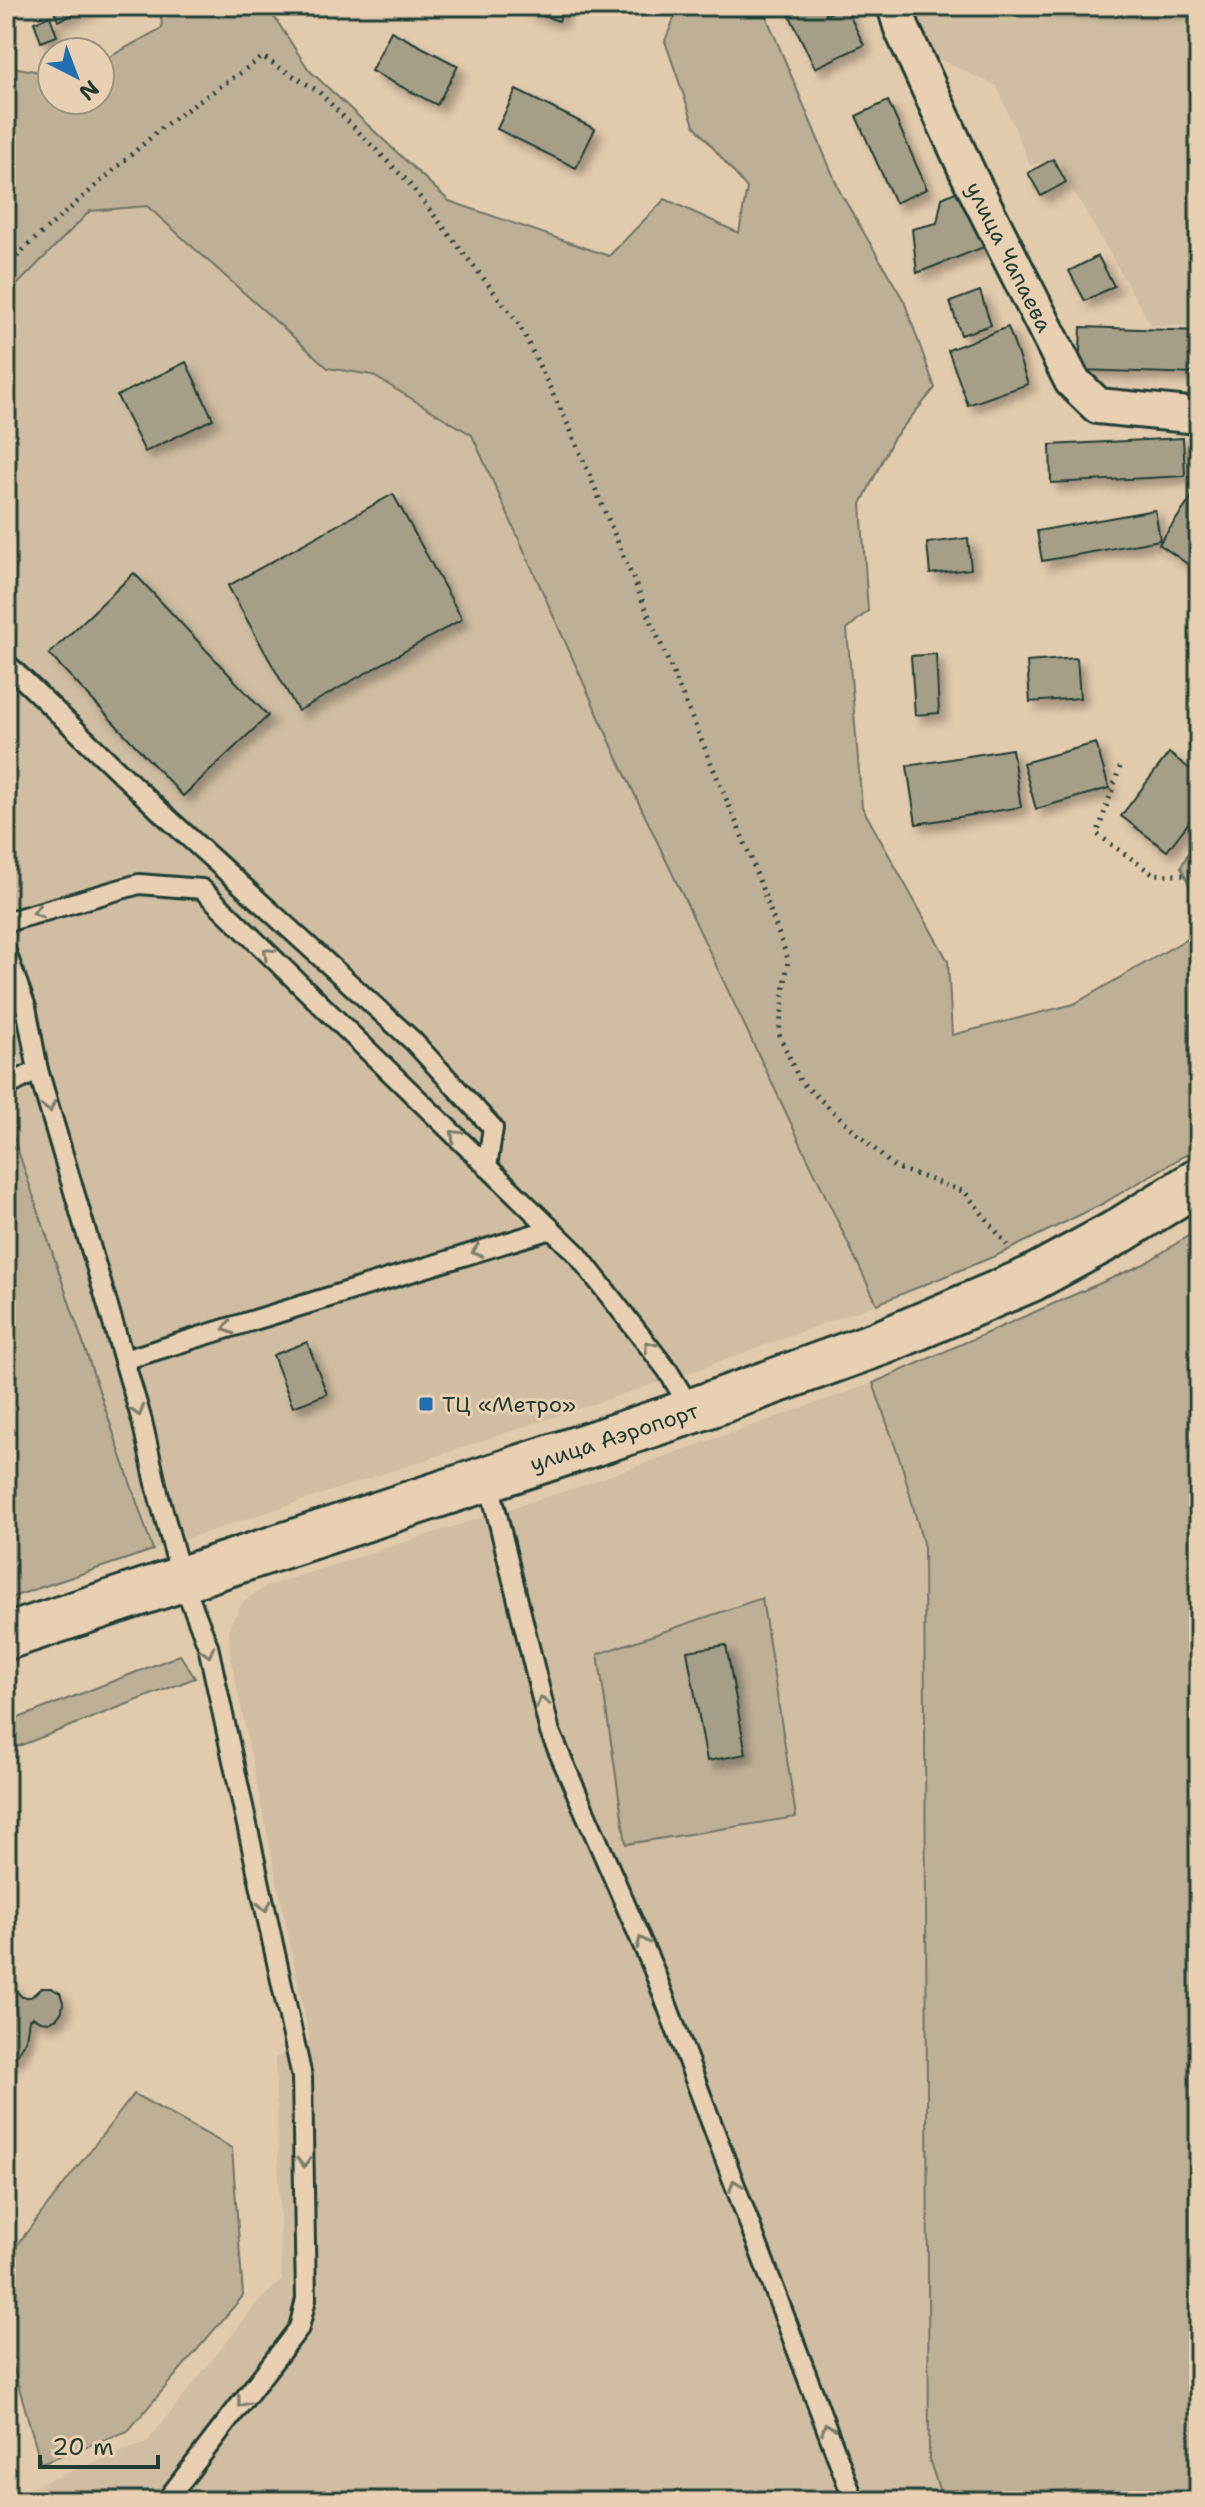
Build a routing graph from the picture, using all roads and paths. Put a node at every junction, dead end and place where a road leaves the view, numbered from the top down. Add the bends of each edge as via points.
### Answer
1 (895, 6) edge
2 (6, 268) edge
3 (1199, 416) edge
4 (6, 663) edge
5 (1120, 767) dead end
6 (1199, 876) edge
7 (6, 922) edge
8 (6, 952) edge
9 (38, 1070) junction
10 (6, 1087) edge
11 (487, 1167) junction
12 (1199, 1181) edge
13 (551, 1229) junction
14 (1031, 1279) junction
15 (124, 1360) junction
16 (692, 1411) junction
17 (488, 1478) junction
18 (182, 1579) junction
19 (6, 1637) edge
20 (166, 2501) edge
21 (854, 2501) edge

1 - 3 street, улица Чапаева via 971,180 1072,381 1098,406
2 - 14 path via 165,125 263,57 318,91 408,182 519,324 570,429 754,867 788,959 779,1034 800,1081 894,1167 965,1192
4 - 11 lane via 413,1041 493,1128
5 - 6 path via 1097,834 1153,874
11 -> 7 lane via 202,889 139,884
8 - 9 lane via 26,1007
9 - 10 lane
9 -> 15 lane
11 - 13 lane
12 - 14 main road, улица Аэропорт
13 -> 15 lane
16 -> 13 lane via 668,1371 577,1254
14 - 16 main road, улица Аэропорт via 883,1342
15 -> 18 lane
16 - 17 main road, улица Аэропорт
17 - 18 main road, улица Аэропорт
21 -> 17 lane via 653,1968 550,1732
18 - 19 main road, улица Аэропорт
18 -> 20 lane via 208,1646 302,2077 306,2299 299,2328

